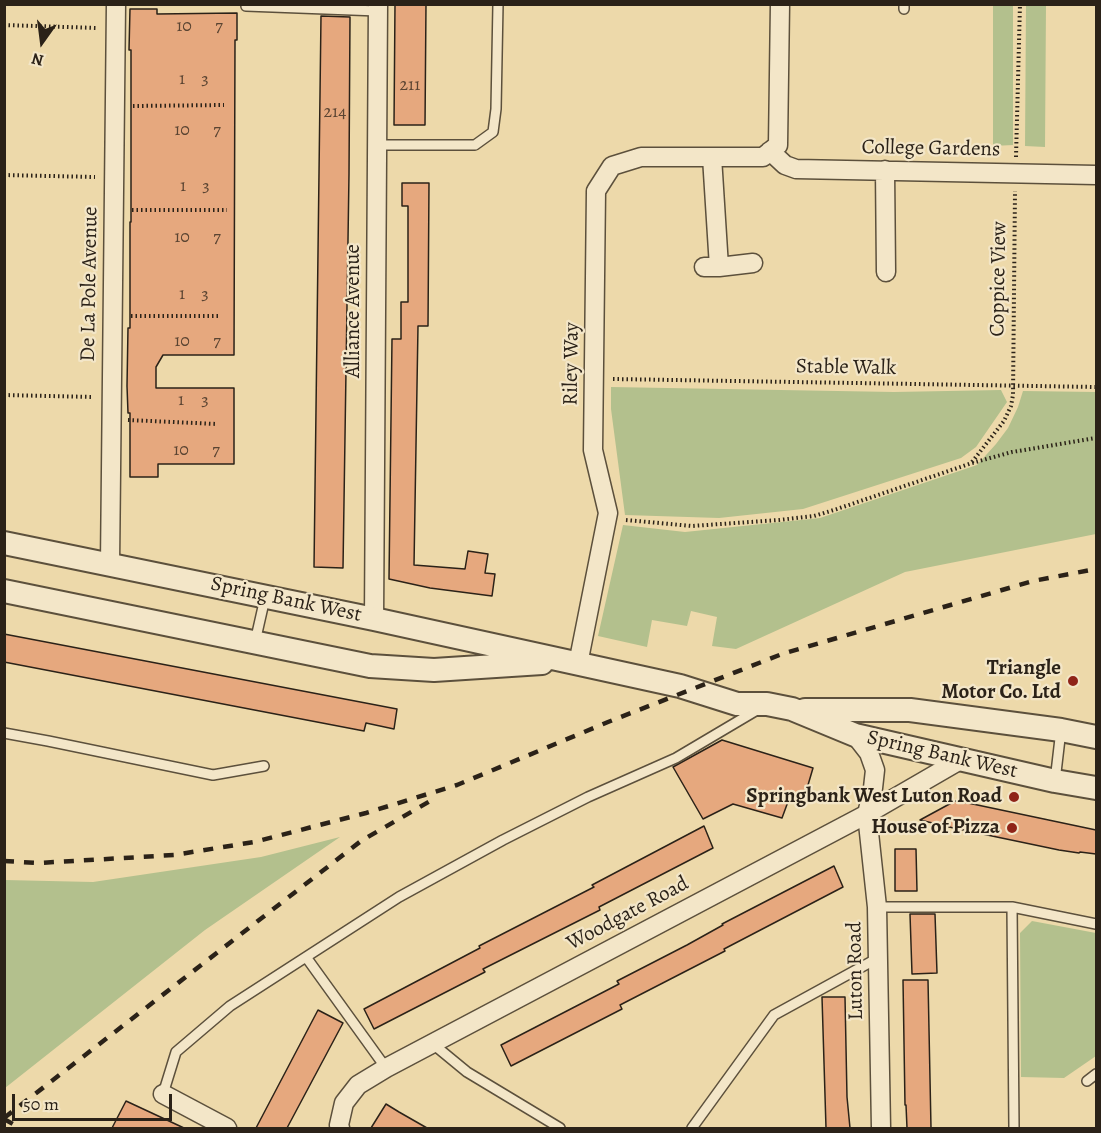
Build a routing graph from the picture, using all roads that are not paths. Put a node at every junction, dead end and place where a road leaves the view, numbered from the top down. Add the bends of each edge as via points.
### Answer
1 (116, 4) edge
2 (246, 4) edge
3 (498, 4) edge
4 (780, 4) edge
5 (378, 8) edge
6 (377, 145) junction
7 (770, 151) junction
8 (712, 157) junction
9 (885, 170) junction
10 (1096, 175) edge
11 (753, 263) dead end
12 (886, 272) dead end
13 (4, 543) edge
14 (110, 564) junction
15 (4, 591) edge
16 (266, 596) junction
17 (374, 619) junction
18 (255, 642) junction
19 (573, 663) junction
20 (767, 704) junction
21 (792, 709) junction
22 (1061, 730) junction
23 (4, 733) edge
24 (855, 735) junction
25 (1096, 737) edge
26 (962, 759) junction
27 (264, 766) dead end
28 (1055, 781) junction
29 (1096, 788) edge
30 (867, 814) junction
31 (877, 907) junction
32 (1012, 907) junction
33 (1096, 924) edge
34 (306, 957) junction
35 (878, 957) junction
36 (434, 1044) junction
37 (386, 1068) junction
38 (1096, 1074) edge
39 (1087, 1081) dead end
40 (163, 1094) joint
41 (337, 1127) edge
42 (226, 1128) edge
43 (560, 1128) edge
44 (692, 1128) edge
45 (881, 1128) edge
46 (1014, 1128) edge

1 - 14 street, De La Pole Avenue
2 - 5 lane
3 - 6 lane via 493,132 475,144
4 - 7 street via 778,145
5 - 6 street, Alliance Avenue
6 - 17 street, Alliance Avenue
7 - 8 street, Riley Way via 763,157
7 - 9 street, College Gardens via 796,170
8 - 11 street via 711,267
8 - 19 street, Riley Way via 641,157 612,166 596,191 593,450 608,513
9 - 10 street, College Gardens
9 - 12 street
13 - 14 street, Spring Bank West
14 - 16 street, Spring Bank West
15 - 18 street, Spring Bank West
16 - 17 street, Spring Bank West
16 - 18 lane
17 - 19 street, Spring Bank West
18 - 19 street, Spring Bank West via 370,666 434,670
19 - 20 street, Spring Bank West via 680,686 737,704
20 - 21 street, Spring Bank West
20 - 34 lane via 676,758 588,797 410,891
21 - 22 street, Spring Bank West via 910,710
21 - 24 street, Spring Bank West
22 - 25 street, Spring Bank West
22 - 28 lane
23 - 27 lane via 213,775
24 - 26 street, Spring Bank West
24 - 30 street, Luton Road via 869,753 874,770
26 - 28 street, Spring Bank West
26 - 30 street, Woodgate Road
28 - 29 street, Spring Bank West
30 - 31 street, Luton Road
30 - 36 street, Woodgate Road
31 - 32 lane
31 - 35 street, Luton Road
32 - 33 lane
32 - 46 lane
34 - 37 lane
34 - 40 lane via 230,1006 176,1052
35 - 44 lane via 774,1015
35 - 45 street, Luton Road
36 - 37 street, Woodgate Road
36 - 43 lane via 467,1072
37 - 41 street, Woodgate Road via 358,1085 344,1103
38 - 39 lane
40 - 42 street

